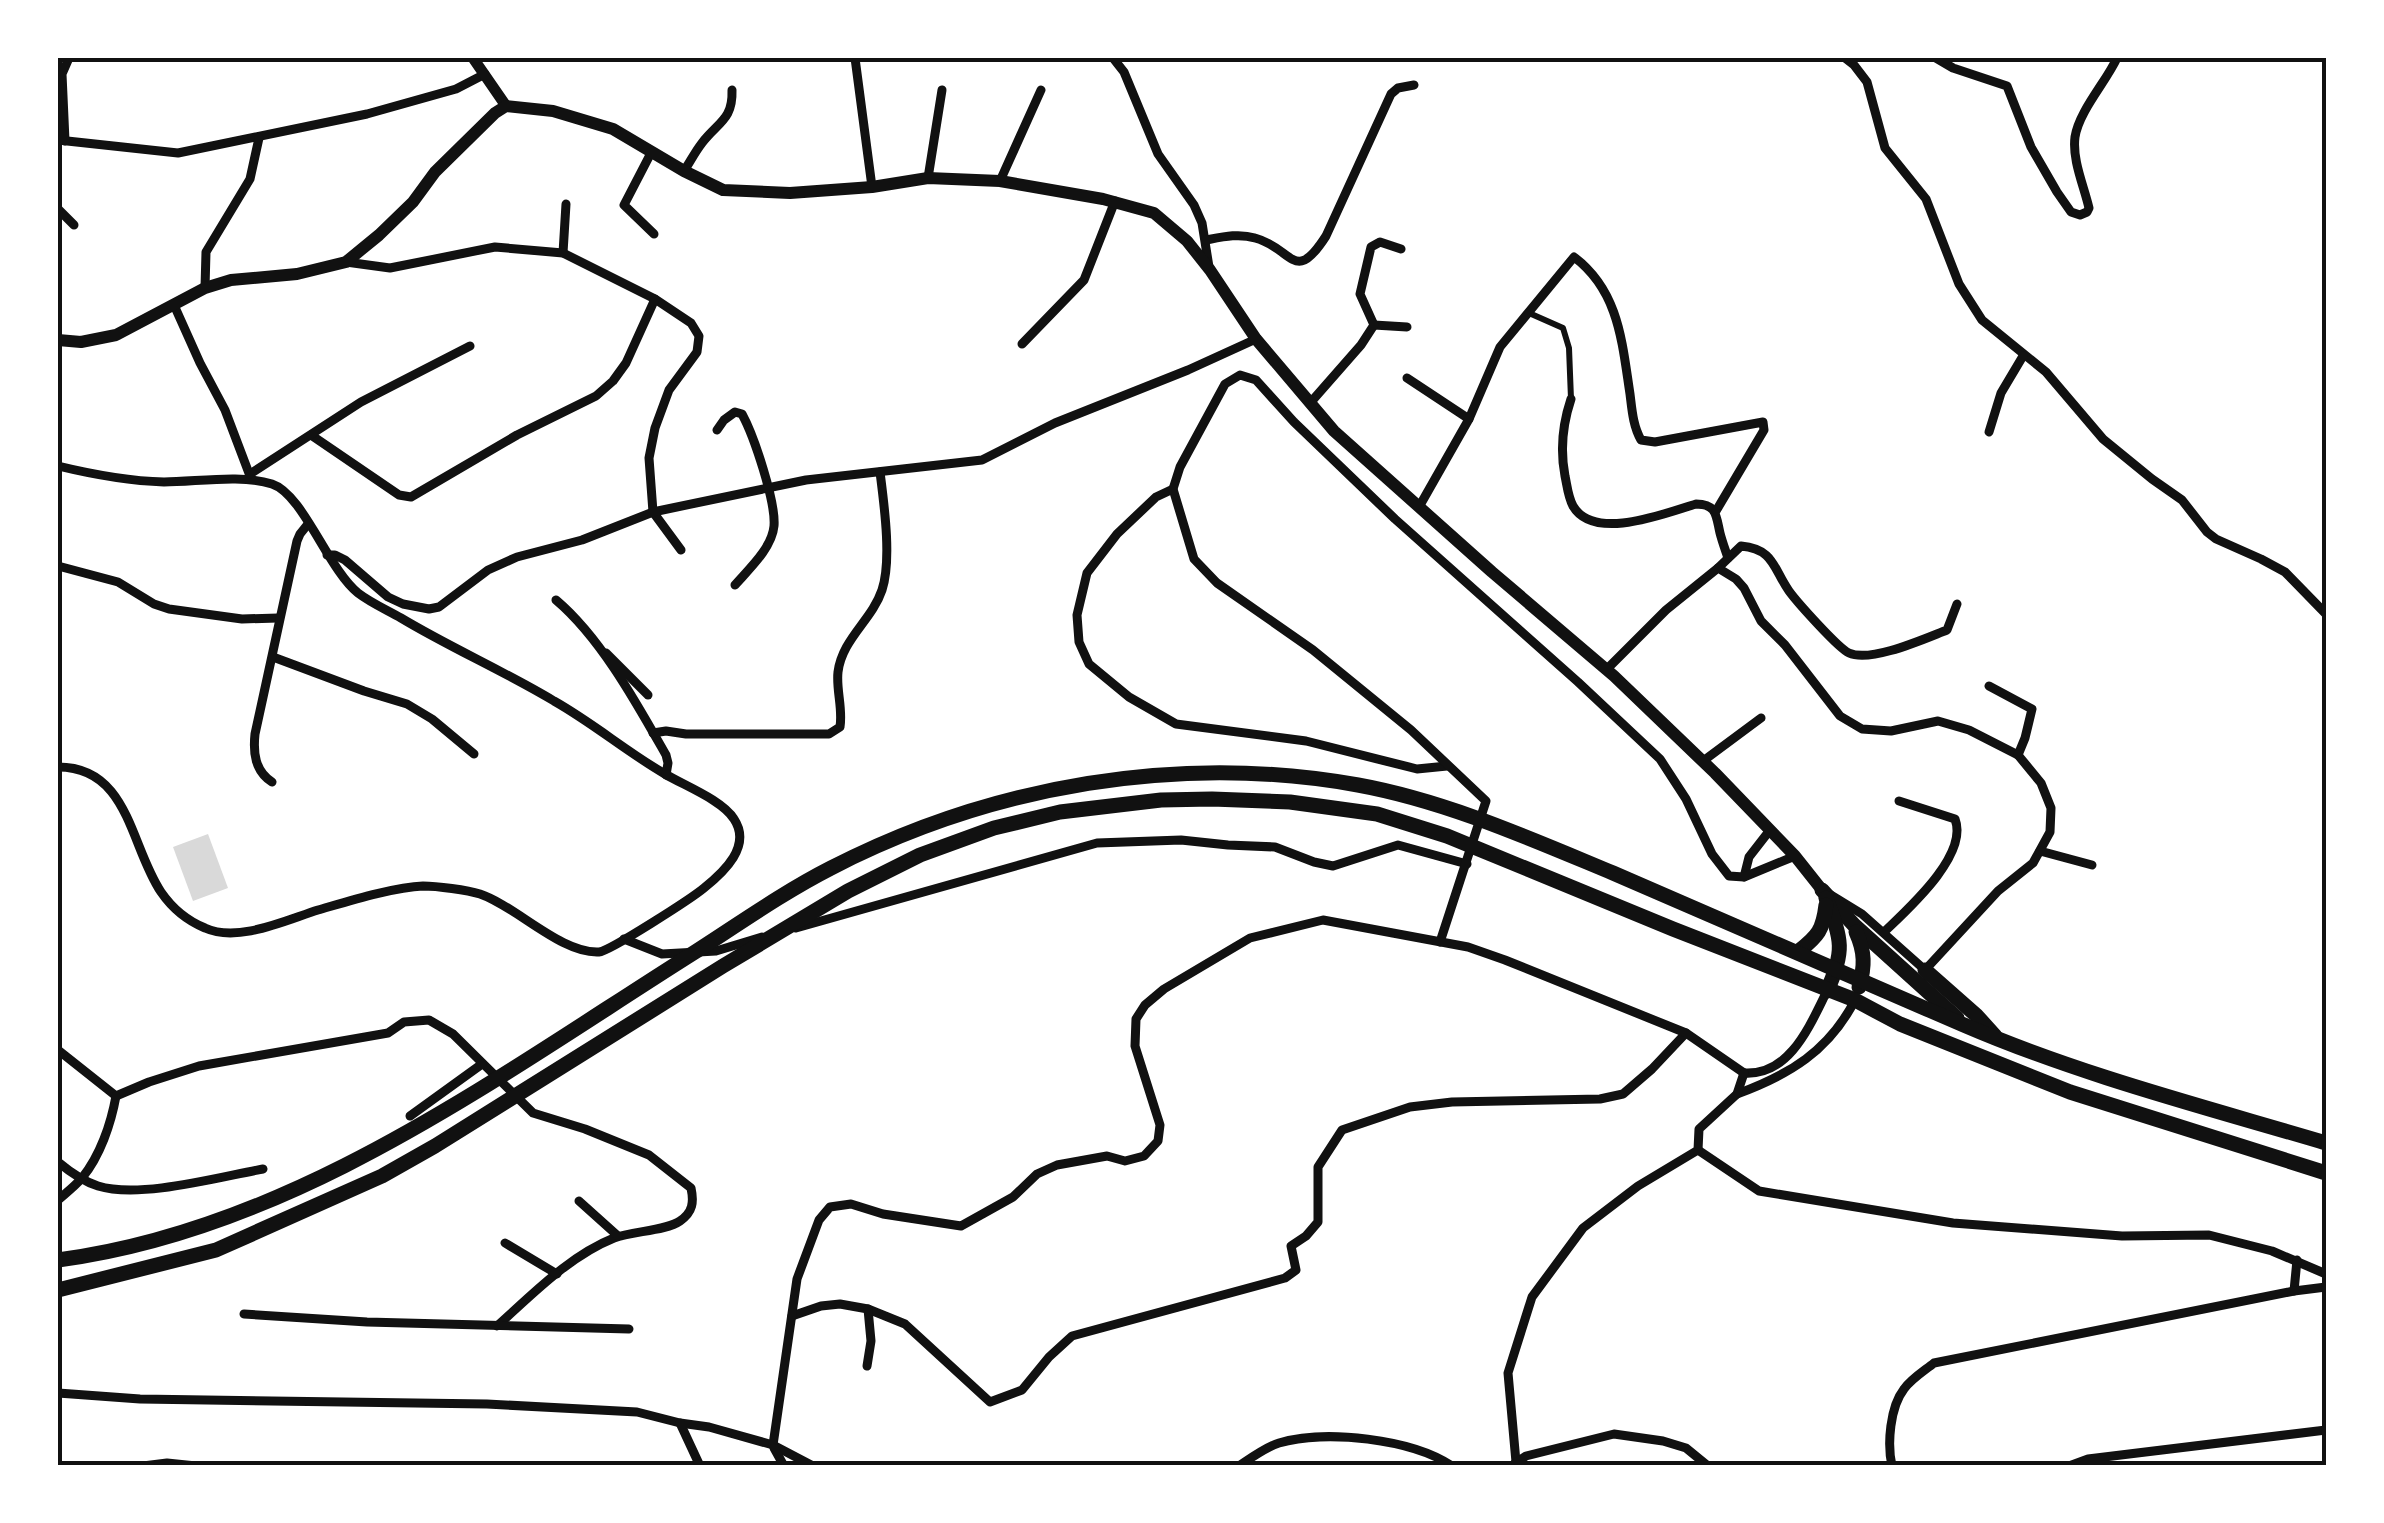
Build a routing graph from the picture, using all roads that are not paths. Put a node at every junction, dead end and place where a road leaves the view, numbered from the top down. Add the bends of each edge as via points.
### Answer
1 (69, 58) edge
2 (473, 58) edge
3 (855, 58) edge
4 (1113, 58) edge
5 (1845, 58) edge
6 (1936, 58) edge
7 (2116, 58) edge
8 (485, 74) junction
9 (1414, 84) dead end
10 (732, 90) dead end
11 (942, 90) dead end
12 (1041, 90) dead end
13 (506, 106) junction
14 (259, 138) junction
15 (62, 141) edge
16 (652, 151) junction
17 (684, 171) junction
18 (928, 178) junction
19 (1000, 181) junction
20 (872, 187) junction
21 (1115, 201) junction
22 (566, 204) dead end
23 (58, 209) edge
24 (74, 225) dead end
25 (654, 234) dead end
26 (1206, 240) junction
27 (1401, 248) dead end
28 (563, 254) junction
29 (346, 262) junction
30 (1210, 270) junction
31 (205, 288) junction
32 (655, 299) junction
33 (174, 305) junction
34 (1528, 313) junction
35 (1374, 326) junction
36 (1407, 327) dead end
37 (58, 340) edge
38 (1256, 340) junction
39 (1022, 344) dead end
40 (470, 346) dead end
41 (2024, 356) junction
42 (1407, 378) dead end
43 (1571, 399) joint
44 (1310, 402) junction
45 (1469, 418) junction
46 (717, 430) dead end
47 (1989, 432) dead end
48 (311, 435) junction
49 (58, 466) edge
50 (880, 472) junction
51 (250, 477) junction
52 (767, 489) junction
53 (1173, 489) junction
54 (1419, 508) junction
55 (1716, 511) junction
56 (653, 512) junction
57 (308, 524) junction
58 (681, 550) dead end
59 (327, 555) junction
60 (1728, 558) junction
61 (58, 566) edge
62 (1718, 568) junction
63 (735, 584) dead end
64 (556, 600) dead end
65 (1957, 604) dead end
66 (2326, 614) edge
67 (278, 618) junction
68 (596, 644) junction
69 (272, 656) junction
70 (1606, 670) junction
71 (1989, 686) dead end
72 (648, 695) dead end
73 (1762, 718) dead end
74 (654, 733) junction
75 (474, 754) dead end
76 (2018, 755) junction
77 (1703, 761) junction
78 (1447, 766) junction
79 (58, 767) edge
80 (666, 775) junction
81 (272, 782) dead end
82 (1898, 801) dead end
83 (1770, 830) junction
84 (2040, 851) junction
85 (1795, 856) junction
86 (1467, 864) junction
87 (2092, 865) dead end
88 (1744, 877) junction
89 (1824, 896) junction
90 (1854, 925) junction
91 (1884, 932) junction
92 (624, 939) junction
93 (1440, 942) junction
94 (1799, 952) junction
95 (1837, 969) junction
96 (1924, 970) junction
97 (1861, 980) junction
98 (1827, 991) junction
99 (1855, 1000) junction
100 (1968, 1027) junction
101 (1686, 1033) junction
102 (1998, 1039) junction
103 (58, 1050) edge
104 (482, 1064) junction
105 (1744, 1073) junction
106 (1738, 1094) junction
107 (116, 1096) junction
108 (410, 1116) dead end
109 (2326, 1143) edge
110 (1698, 1150) junction
111 (58, 1162) edge
112 (263, 1169) dead end
113 (2326, 1173) edge
114 (81, 1179) junction
115 (58, 1200) edge
116 (578, 1201) dead end
117 (618, 1236) junction
118 (505, 1243) dead end
119 (58, 1260) edge
120 (2297, 1260) junction
121 (557, 1274) junction
122 (2326, 1274) edge
123 (2326, 1288) edge
124 (58, 1290) edge
125 (2294, 1291) junction
126 (868, 1309) junction
127 (244, 1314) dead end
128 (792, 1316) junction
129 (497, 1326) junction
130 (629, 1330) dead end
131 (867, 1366) dead end
132 (58, 1392) edge
133 (680, 1423) junction
134 (2326, 1430) edge
135 (773, 1445) junction
136 (1514, 1464) edge
137 (143, 1466) edge
138 (196, 1466) edge
139 (700, 1466) edge
140 (784, 1466) edge
141 (814, 1466) edge
142 (1239, 1466) edge
143 (1452, 1466) edge
144 (1708, 1466) edge
145 (1892, 1466) edge
146 (2070, 1466) edge

1 - 15 street via 62,74
2 - 8 street
3 - 20 street
4 - 26 street via 1158,154 1194,205
5 - 41 street via 1867,82 1885,148 1926,199 1971,306
6 - 7 street via 2007,86 2044,171 2080,215 2089,208 2075,136
8 - 13 street
8 - 14 street via 456,89
9 - 26 street via 1398,88 1384,105 1326,236 1304,262 1254,238
10 - 17 street via 726,119
11 - 18 street
12 - 19 street
13 - 16 main road via 554,111 613,129
13 - 29 main road
14 - 15 street via 178,153
14 - 31 street via 250,178 206,252
16 - 17 main road
16 - 25 street via 624,205
17 - 20 main road via 723,190
18 - 19 main road
18 - 20 main road
19 - 21 main road
21 - 30 main road via 1154,213
21 - 39 street via 1084,280
22 - 28 street
23 - 24 street
26 - 30 street
27 - 35 street via 1380,242 1372,247 1360,294
28 - 29 street via 496,247 390,268
28 - 32 street
29 - 31 main road
30 - 38 main road
31 - 33 main road
32 - 48 street via 626,363 596,396 411,497
32 - 56 street via 691,323 700,344 669,390 655,428 649,458
33 - 37 main road via 116,335
33 - 51 street
34 - 43 street via 1563,328
34 - 45 street via 1500,347
34 - 55 street via 1574,257 1602,286 1620,330 1641,440 1763,422
35 - 36 street
35 - 44 street
38 - 44 main road
38 - 50 street via 1054,423 982,460
40 - 48 street
41 - 47 street
41 - 66 street via 2103,439 2174,493 2216,539 2285,572
42 - 45 street
43 - 55 street via 1562,464 1582,517 1623,525 1696,504
44 - 54 main road
45 - 54 street
46 - 52 street via 742,414
48 - 51 street
49 - 51 street via 158,482
50 - 52 street
50 - 74 street via 883,588 838,672 840,727 830,734
51 - 57 street via 288,493
52 - 56 street
52 - 63 street via 774,529
53 - 78 street via 1194,559 1216,583 1313,650
53 - 78 street via 1117,534 1086,573 1077,615 1089,664 1176,724 1306,741 1417,769
53 - 88 street via 1225,384 1240,375 1256,380 1395,519 1660,759 1712,854 1729,876
54 - 70 main road
55 - 60 street
56 - 58 street
56 - 59 street via 517,556 429,609 388,597 345,560
57 - 59 street
57 - 67 street via 297,541
59 - 80 street via 357,592 555,701
60 - 62 street
60 - 65 street via 1741,546 1768,556 1813,619 1850,653 1872,655 1948,630
61 - 67 street via 118,582 169,609
62 - 70 street
62 - 76 street via 1736,578 1761,621 1840,716 1862,729 1892,731 1938,721
64 - 68 street
67 - 69 street
68 - 72 street
68 - 74 street
69 - 75 street via 407,704
69 - 81 street via 254,743 259,770
70 - 77 main road
71 - 76 street via 2032,709
73 - 77 street
74 - 80 street via 666,755
76 - 84 street via 2051,808
77 - 83 main road
78 - 86 street via 1486,801
79 - 92 street via 86,772 109,786 161,892 208,930 234,933 423,886 480,894 582,950 602,952
80 - 92 street via 733,816 740,842 722,874
82 - 91 street via 1955,819 1959,830 1928,889
83 - 85 main road
83 - 88 street via 1749,857
84 - 87 street
84 - 96 street
85 - 88 street
85 - 89 main road
86 - 92 street via 1398,845 1334,866 1275,847 1181,840 1097,844 716,950 662,954
86 - 93 street
89 - 90 highway
89 - 91 street via 1848,903
89 - 94 highway via 1824,924
89 - 95 highway via 1841,949
90 - 97 highway via 1864,950
90 - 100 highway
91 - 96 street
93 - 101 street via 1505,960
93 - 128 street via 1323,920 1250,938 1164,989 1136,1018 1135,1046 1160,1125 1158,1141 1144,1156 1057,1165 961,1226 851,1204 830,1207 797,1279
94 - 95 highway
94 - 119 highway via 1528,838 1362,786 1200,772 1050,790 921,828 830,868 422,1124 294,1191 195,1229
95 - 97 highway
95 - 98 highway
96 - 102 highway
97 - 99 highway
97 - 100 highway
98 - 99 highway
98 - 105 street via 1791,1054 1758,1074
98 - 124 highway via 1448,836 1378,814 1212,799 1060,812 920,855 848,891 382,1176 216,1250
99 - 106 street via 1843,1024 1810,1056
99 - 113 highway via 2070,1092
100 - 102 highway
101 - 105 street
101 - 126 street via 1623,1094 1452,1102 1342,1130 1318,1166 1318,1222 1291,1246 1296,1270 1072,1336 1022,1390 990,1402 904,1324
102 - 109 highway
103 - 107 street
104 - 107 street via 452,1034 416,1020 388,1032 199,1066
104 - 108 street
104 - 117 street via 532,1113 649,1155 692,1188 686,1218
105 - 106 street
106 - 110 street via 1700,1129
107 - 114 street via 112,1120
110 - 120 street via 1759,1191 1953,1223 2122,1236 2209,1235
110 - 136 street via 1583,1228 1532,1297 1508,1374
111 - 114 street
112 - 114 street via 135,1190
114 - 115 street
116 - 117 street
117 - 121 street
118 - 121 street
120 - 122 street
120 - 125 street
121 - 129 street
123 - 125 street
125 - 145 street via 1934,1362 1904,1387 1897,1402 1888,1447
126 - 128 street via 840,1304
126 - 131 street
127 - 129 street
128 - 135 street
129 - 130 street
132 - 133 street via 487,1404 637,1412
133 - 135 street
133 - 139 street
134 - 146 street
135 - 140 street
135 - 141 street
136 - 144 street via 1614,1434 1686,1448
137 - 138 street
142 - 143 street via 1278,1443 1325,1437 1423,1450

